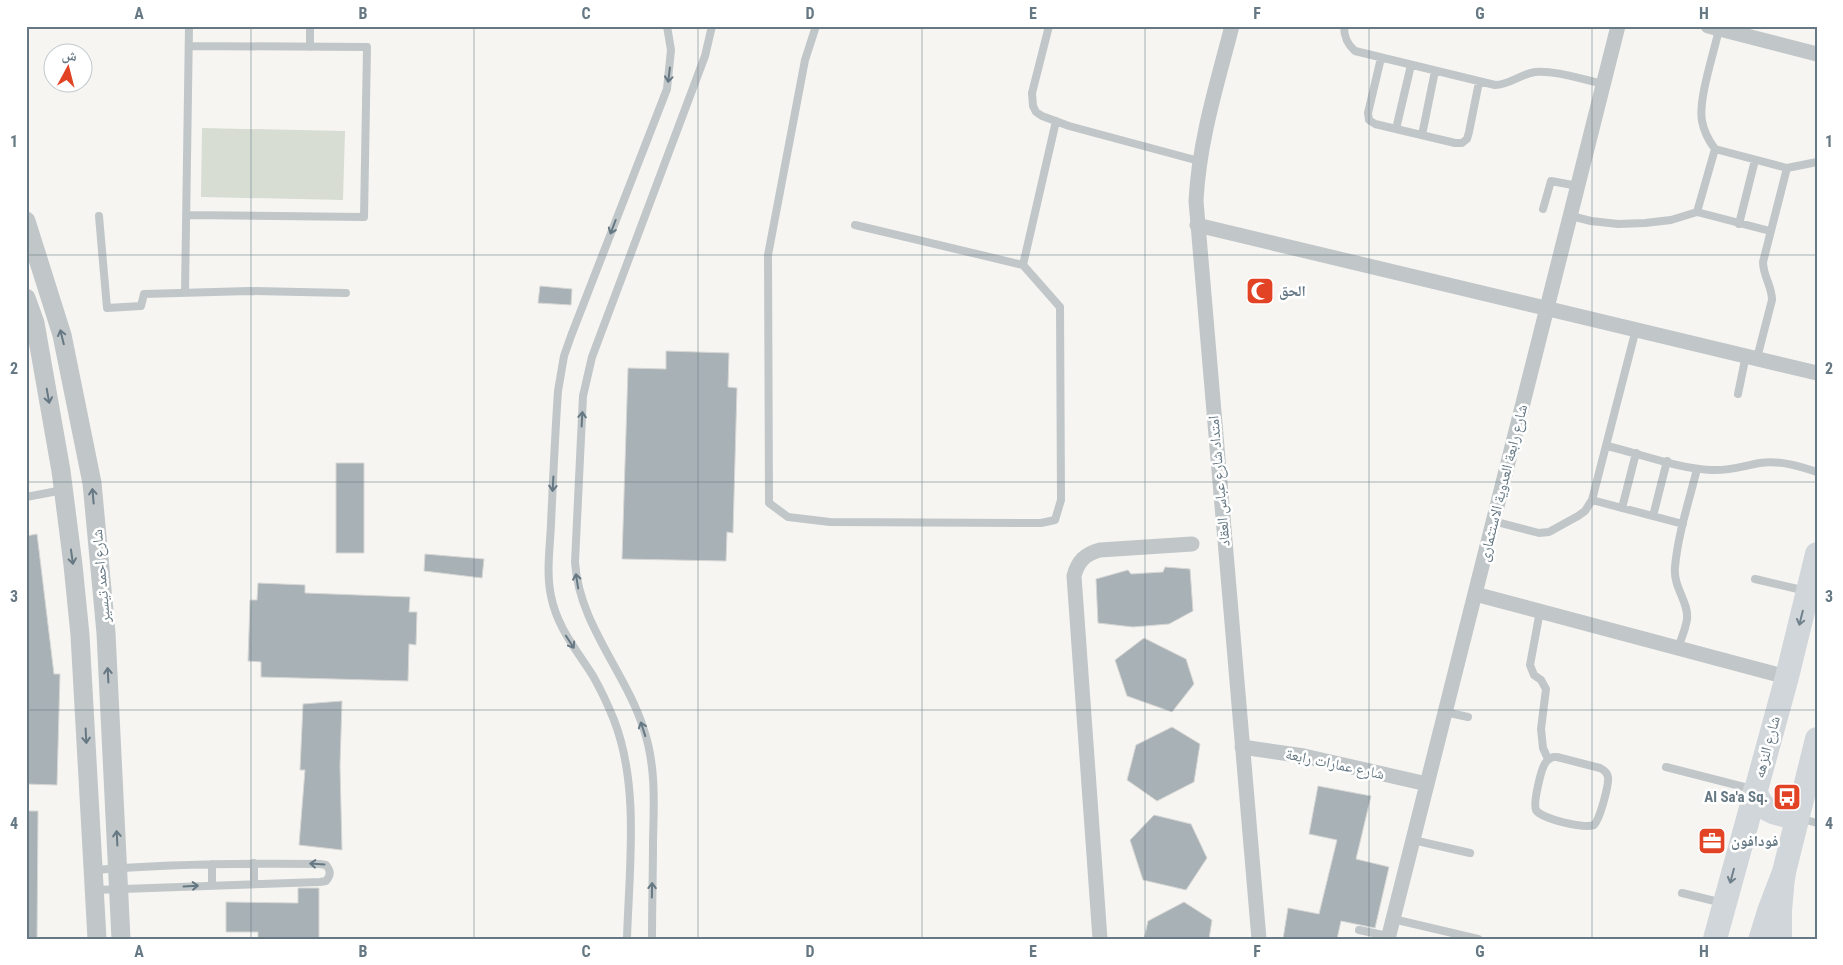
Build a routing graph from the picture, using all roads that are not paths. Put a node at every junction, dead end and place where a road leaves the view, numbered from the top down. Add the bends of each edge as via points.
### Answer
1 (189, 26) edge
2 (310, 26) edge
3 (667, 26) edge
4 (712, 26) edge
5 (816, 26) edge
6 (1049, 26) edge
7 (1232, 26) edge
8 (1344, 26) edge
9 (1618, 26) edge
10 (1714, 28) edge
11 (189, 46) junction
12 (310, 47) junction
13 (1817, 54) edge
14 (1381, 58) junction
15 (1411, 65) junction
16 (1435, 71) junction
17 (1479, 82) junction
18 (1604, 84) junction
19 (1056, 121) junction
20 (1396, 129) junction
21 (1422, 135) junction
22 (1715, 150) junction
23 (1755, 160) junction
24 (1199, 161) junction
25 (1817, 162) edge
26 (1787, 168) junction
27 (1578, 186) junction
28 (1543, 210) dead end
29 (1697, 212) junction
30 (186, 214) junction
31 (99, 216) dead end
32 (1570, 216) junction
33 (26, 221) edge
34 (1739, 224) junction
35 (1197, 225) junction
36 (855, 226) dead end
37 (1770, 231) junction
38 (1023, 265) junction
39 (185, 293) junction
40 (346, 293) dead end
41 (26, 298) edge
42 (1547, 308) junction
43 (1636, 330) junction
44 (1752, 357) junction
45 (1817, 373) edge
46 (1738, 394) dead end
47 (1607, 446) junction
48 (1636, 453) junction
49 (1667, 461) junction
50 (89, 465) junction
51 (1697, 469) junction
52 (61, 471) junction
53 (1817, 472) edge
54 (63, 490) junction
55 (26, 497) edge
56 (1592, 500) junction
57 (1622, 508) junction
58 (1653, 516) junction
59 (1494, 521) junction
60 (1683, 524) junction
61 (1192, 544) dead end
62 (1817, 554) edge
63 (1755, 579) dead end
64 (1808, 591) junction
65 (1475, 594) junction
66 (1540, 611) junction
67 (106, 633) junction
68 (80, 635) junction
69 (1678, 648) junction
70 (1786, 677) junction
71 (1445, 712) junction
72 (1468, 717) dead end
73 (1817, 739) edge
74 (1242, 748) junction
75 (1548, 760) junction
76 (1666, 767) dead end
77 (1427, 784) junction
78 (1755, 790) junction
79 (1807, 820) edge
80 (1413, 840) junction
81 (1470, 853) dead end
82 (212, 864) junction
83 (254, 864) junction
84 (118, 868) junction
85 (94, 870) junction
86 (1784, 876) junction
87 (254, 884) junction
88 (212, 885) junction
89 (119, 889) junction
90 (94, 890) junction
91 (1682, 892) dead end
92 (1725, 903) junction
93 (1393, 919) junction
94 (1359, 930) dead end
95 (96, 932) edge
96 (121, 932) edge
97 (1388, 938) edge
98 (627, 939) edge
99 (652, 939) edge
100 (1100, 939) edge
101 (1259, 939) edge
102 (1478, 939) edge
103 (1715, 939) edge
104 (1761, 939) edge
105 (1780, 939) edge

1 - 11 lane
2 - 12 lane
3 -> 98 lane via 671,50 667,89 571,336 560,373 548,560 550,595 557,618 605,700 615,722 627,768 630,816
99 -> 4 lane via 654,792 650,752 639,715 585,610 576,576 583,396 592,357 706,56
5 - 38 lane via 805,60 768,256 769,503 788,517 830,522 1041,523 1055,520 1061,500 1060,307
6 - 19 lane via 1031,100 1036,112
7 - 24 street, امتداد شارع عباس العقاد
8 - 14 lane via 1348,46 1355,52
9 - 18 street, شارع رابعة العدوية الاستثمارى
10 - 13 street
10 - 22 lane via 1701,108 1702,122
11 - 12 lane
11 - 30 lane
12 - 30 lane via 367,47 364,217
14 - 15 lane
14 - 20 lane via 1368,117 1375,124
15 - 16 lane
15 - 20 lane
16 - 17 lane
16 - 21 lane
17 - 18 lane via 1504,85 1527,74 1543,72
17 - 21 lane via 1465,141 1459,144
18 - 27 street, شارع رابعة العدوية الاستثمارى
19 - 24 lane
19 - 38 lane
20 - 21 lane
22 - 23 lane
22 - 29 lane
23 - 26 lane
23 - 34 lane
24 - 35 street, امتداد شارع عباس العقاد
25 - 26 lane
26 - 37 lane
27 - 28 lane via 1551,180
27 - 32 street, شارع رابعة العدوية الاستثمارى
29 - 32 lane via 1671,220 1618,224
29 - 34 lane
30 - 39 lane
31 - 39 lane via 107,308 141,306 144,294
32 - 42 street, شارع رابعة العدوية الاستثمارى
50 -> 33 street, شارع احمد تيسير via 62,335
34 - 37 lane
35 - 42 street
35 - 74 street, امتداد شارع عباس العقاد
36 - 38 lane
37 - 44 lane via 1763,269 1772,291 1772,300
39 - 40 lane
41 -> 52 street, شارع احمد تيسير via 34,323
42 - 43 street
42 - 59 street, شارع رابعة العدوية الاستثمارى
43 - 44 street
43 - 47 lane
44 - 45 street
44 - 46 lane
47 - 48 lane
47 - 56 lane
48 - 49 lane
48 - 57 lane
49 - 51 lane
49 - 58 lane
50 - 52 street
67 -> 50 street, شارع احمد تيسير
51 - 53 lane via 1727,471 1777,462
51 - 60 lane
52 - 54 street, شارع احمد تيسير
54 - 55 lane
54 -> 68 street, شارع احمد تيسير
56 - 57 lane
56 - 59 lane via 1585,511 1549,532 1539,533
57 - 58 lane
58 - 60 lane
59 - 65 street, شارع رابعة العدوية الاستثمارى
60 - 69 lane via 1675,579 1687,618
61 - 100 street via 1100,550 1082,558 1076,566 1074,576
62 - 64 main road, شارع النزهه
63 - 64 lane
64 -> 70 main road, شارع النزهه
65 - 66 street
65 - 71 street, شارع رابعة العدوية الاستثمارى
66 - 69 street
66 - 75 lane via 1530,665 1546,689 1541,729
67 - 68 street
84 -> 67 street, شارع احمد تيسير
68 -> 85 street, شارع احمد تيسير
69 - 70 street
70 - 78 main road, شارع النزهه
71 - 72 lane
71 - 77 street, شارع رابعة العدوية الاستثمارى
73 - 79 main road
74 - 77 street, شارع عمارات رابعة via 1304,756
74 - 101 street, امتداد شارع عباس العقاد
75 - 75 lane via 1534,802 1538,812 1545,817 1586,827 1594,825 1608,779 1606,772 1558,757
76 - 78 lane
77 - 80 street, شارع رابعة العدوية الاستثمارى
78 - 79 main road via 1764,808
78 -> 92 main road, شارع النزهه
79 - 86 main road
80 - 81 lane
80 - 93 street, شارع رابعة العدوية الاستثمارى
82 - 83 lane
82 - 84 lane
82 - 88 lane
83 - 87 lane
87 -> 83 lane via 326,881 330,876 326,865 320,864
84 - 85 lane
84 - 89 street, شارع احمد تيسير
85 - 90 street, شارع احمد تيسير
86 - 104 highway
86 - 105 main road
87 - 88 lane
89 -> 88 lane
89 - 90 lane
89 - 96 street, شارع احمد تيسير
90 - 95 street, شارع احمد تيسير
91 - 92 lane
92 - 103 main road, شارع النزهه
93 - 97 street, شارع رابعة العدوية الاستثمارى
93 - 102 lane
94 - 97 lane
95 - 96 street

